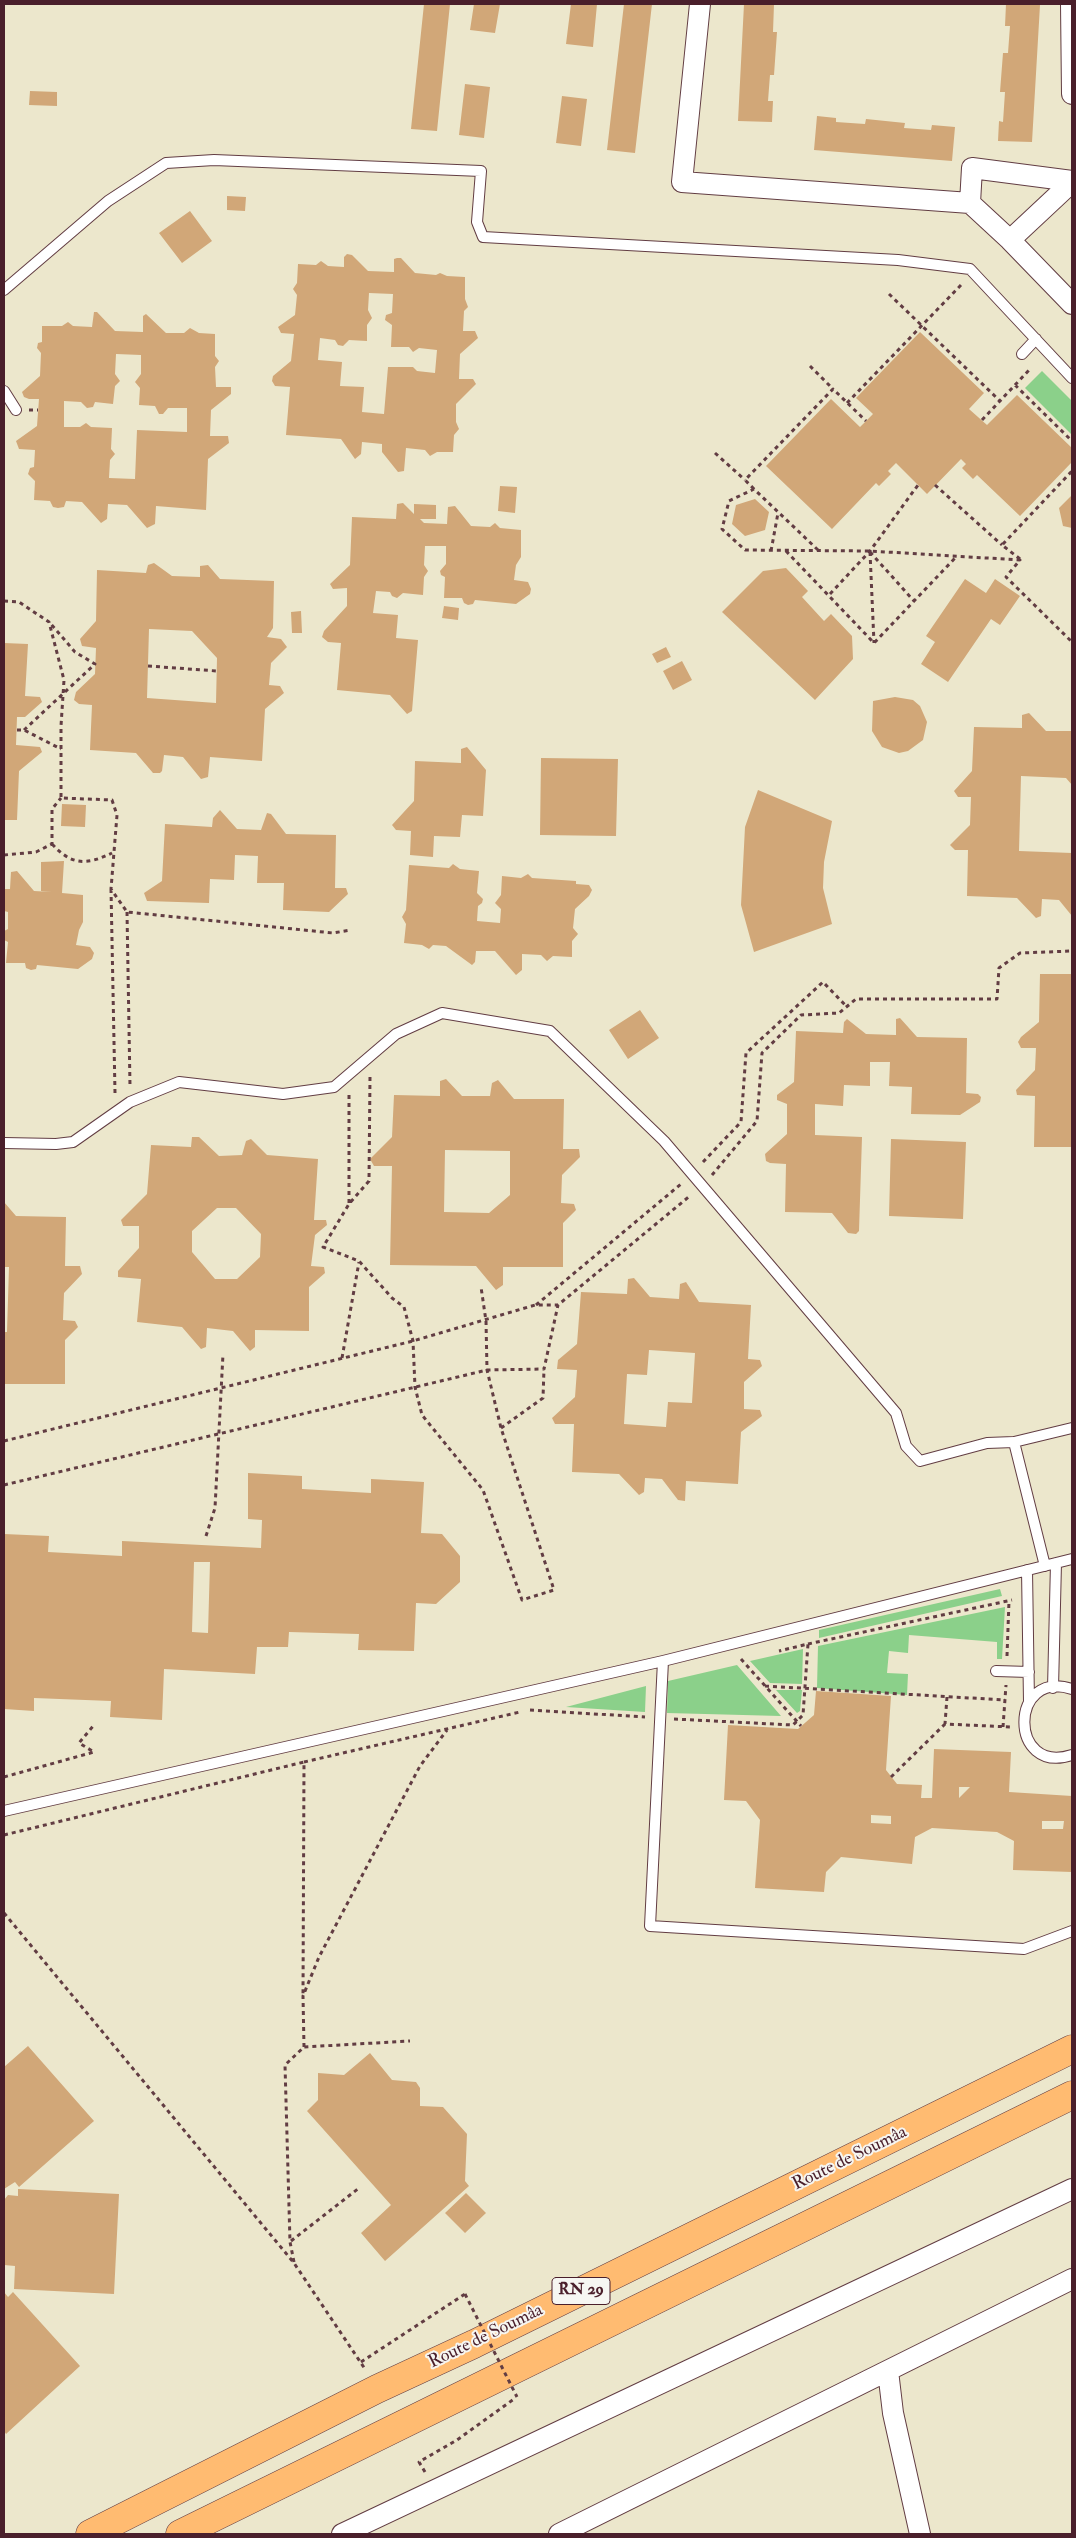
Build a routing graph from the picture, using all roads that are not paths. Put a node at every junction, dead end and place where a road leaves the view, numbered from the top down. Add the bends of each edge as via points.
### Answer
1 (700, 4) edge
2 (1071, 4) edge
3 (1072, 94) edge
4 (1072, 181) edge
5 (970, 203) junction
6 (1010, 240) junction
7 (4, 290) edge
8 (1072, 304) edge
9 (1036, 339) junction
10 (1024, 352) road end
11 (1072, 378) edge
12 (4, 391) edge
13 (16, 410) dead end
14 (4, 1144) edge
15 (1072, 1428) edge
16 (1014, 1442) junction
17 (1072, 1559) edge
18 (1056, 1563) junction
19 (1045, 1566) junction
20 (1028, 1570) junction
21 (663, 1661) junction
22 (1001, 1671) road end
23 (1029, 1672) junction
24 (1053, 1688) junction
25 (1072, 1689) edge
26 (1029, 1702) junction
27 (1072, 1756) edge
28 (4, 1810) edge
29 (1072, 1931) edge
30 (1072, 2050) edge
31 (1072, 2095) edge
32 (1072, 2189) edge
33 (1072, 2280) edge
34 (888, 2371) junction
35 (90, 2534) edge
36 (180, 2534) edge
37 (342, 2534) edge
38 (559, 2534) edge
39 (920, 2534) edge

1 - 5 street via 682,182
2 - 3 street
4 - 5 street via 972,168
4 - 6 street
5 - 6 street
6 - 8 street
7 - 9 lane via 108,201 166,163 214,160 481,171 477,222 482,237 898,260 970,269
9 - 10 lane
9 - 11 lane
12 - 13 lane
14 - 16 lane via 73,1142 130,1102 179,1082 283,1094 334,1086 396,1034 442,1012 550,1032 664,1140 896,1413 906,1446 920,1462 986,1443
15 - 16 lane
16 - 19 lane
17 - 18 lane
18 - 19 lane
18 - 24 lane
19 - 20 lane
20 - 21 lane
20 - 23 lane
21 - 28 lane
21 - 29 lane via 650,1926 1024,1949
22 - 23 lane
23 - 26 lane
24 - 25 lane
24 - 26 lane via 1037,1694
26 - 27 lane via 1023,1724 1025,1736 1032,1746 1052,1758
30 - 35 highway, Route de Soumâa / RN 29 via 376,2389
31 - 36 highway, RN 29
32 - 37 street
33 - 34 street
34 - 38 street
34 - 39 street via 893,2413

